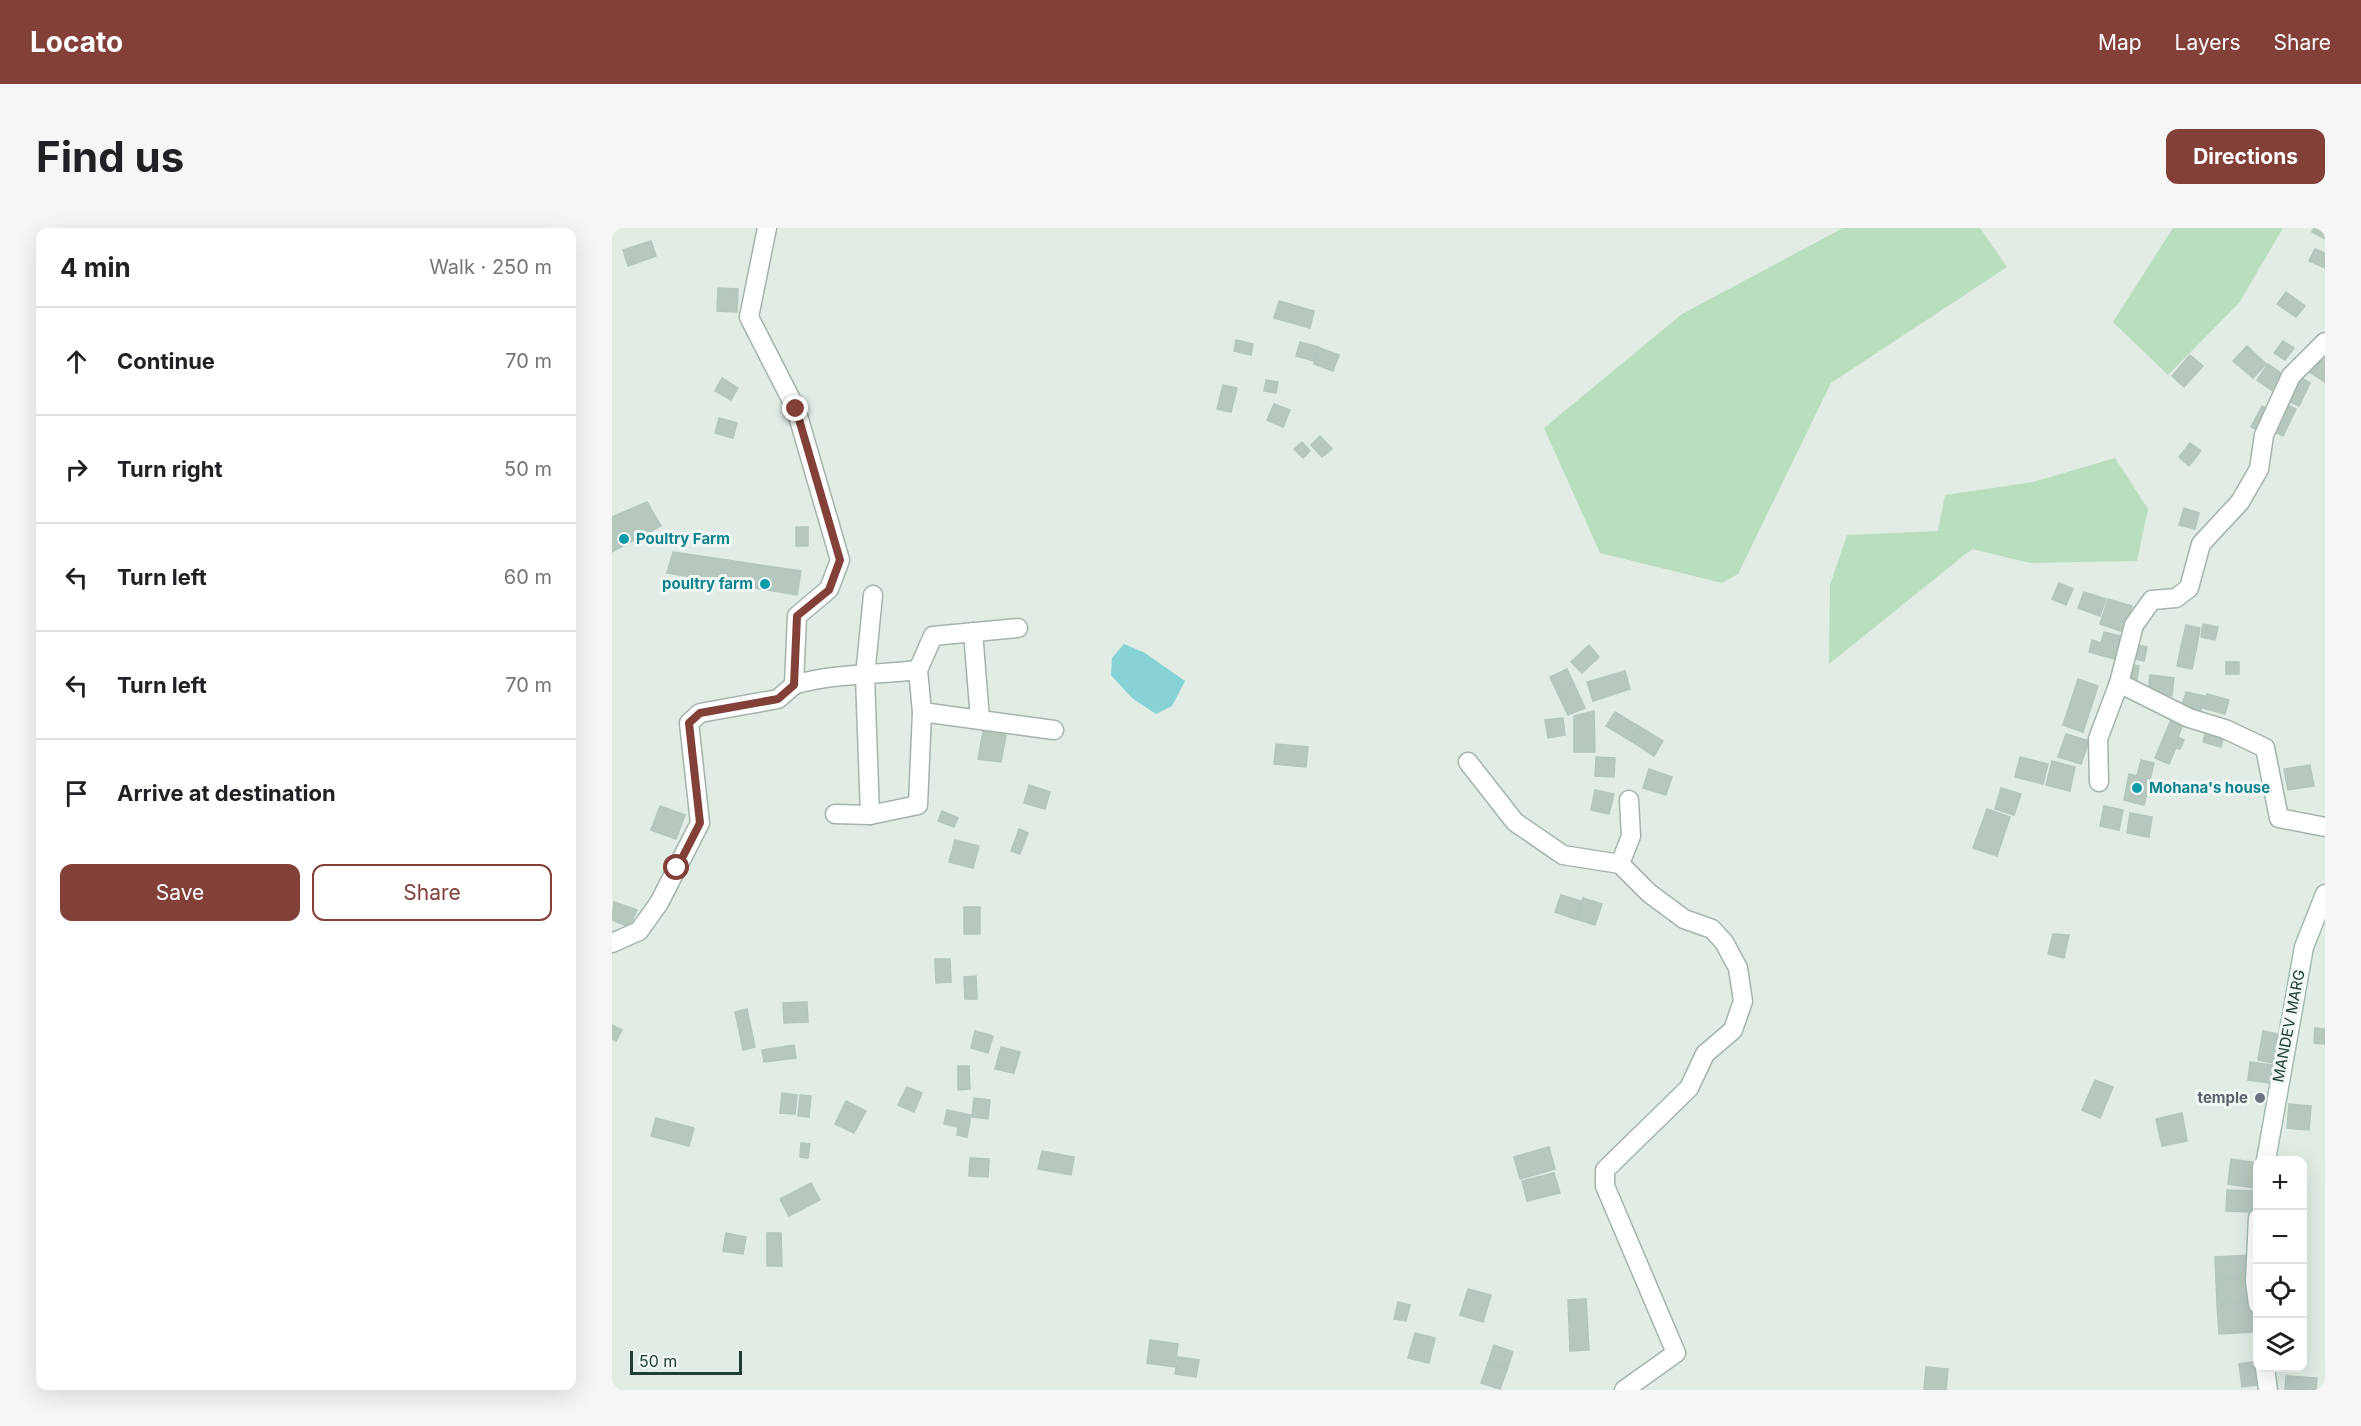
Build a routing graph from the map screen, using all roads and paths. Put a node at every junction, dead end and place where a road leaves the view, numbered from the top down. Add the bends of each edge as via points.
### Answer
1 (767, 228) edge
2 (2325, 342) edge
3 (873, 595) dead end
4 (1018, 628) dead end
5 (972, 633) junction
6 (918, 670) junction
7 (865, 676) junction
8 (2119, 683) junction
9 (794, 685) junction
10 (922, 712) junction
11 (980, 719) junction
12 (1054, 730) dead end
13 (1468, 762) dead end
14 (2098, 782) dead end
15 (1629, 800) dead end
16 (835, 814) dead end
17 (870, 814) junction
18 (2325, 827) edge
19 (1620, 864) junction
20 (2325, 894) edge
21 (612, 943) edge
22 (2267, 1156) edge
23 (2266, 1372) edge
24 (1624, 1390) edge
25 (2268, 1390) edge

1 - 9 street via 749,317 796,409 840,560 829,590 797,616
2 - 8 street via 2291,376 2264,435 2259,469 2240,502 2201,544 2189,588 2176,598 2152,600 2134,625
3 - 7 street
4 - 5 street
5 - 6 street via 933,636
5 - 11 street
6 - 7 street
6 - 10 street
7 - 9 street via 819,678
7 - 17 street
8 - 14 street via 2098,739
8 - 18 street via 2189,718 2265,747 2279,818
9 - 21 street via 778,699 700,713 689,723 700,823 659,903 639,931
10 - 11 street
10 - 17 street via 918,805
11 - 12 street
13 - 19 street via 1515,822 1563,855
15 - 19 street via 1631,836
16 - 17 street
19 - 24 street via 1649,893 1684,919 1712,929 1724,942 1738,968 1743,1001 1733,1030 1705,1054 1689,1088 1605,1170 1605,1186 1676,1353
20 - 22 street, MANDEV MARG via 2304,947
23 - 25 street

